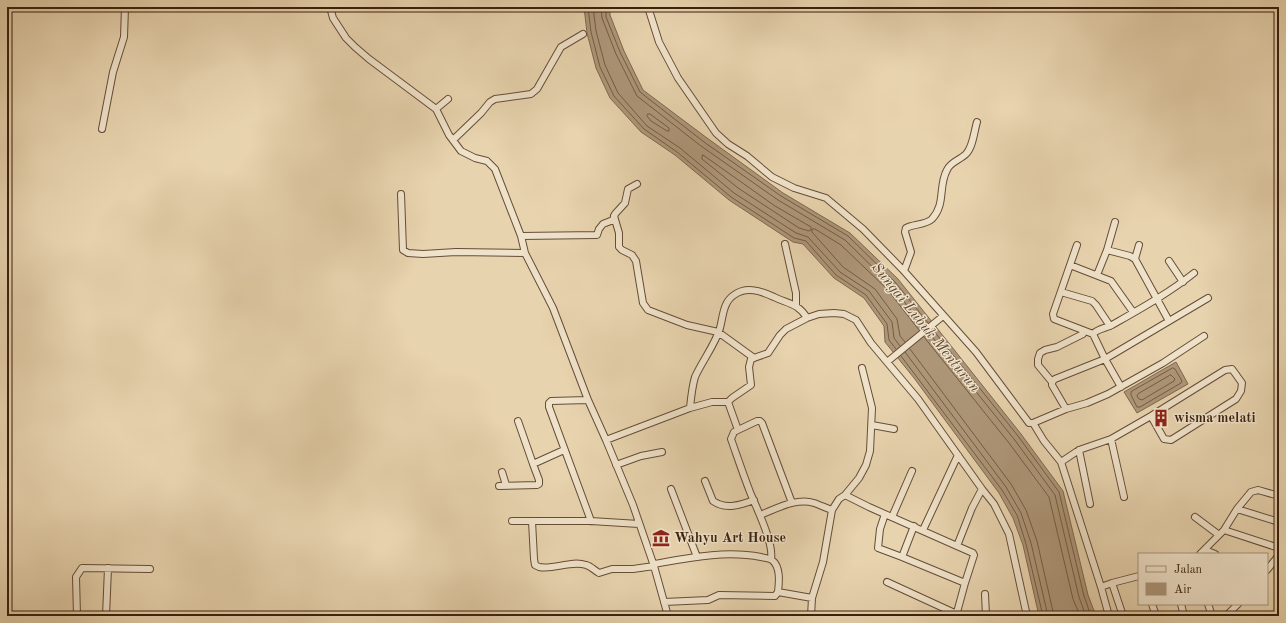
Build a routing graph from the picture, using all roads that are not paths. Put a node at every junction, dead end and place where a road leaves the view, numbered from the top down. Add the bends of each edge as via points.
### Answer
1 (125, 7) edge
2 (330, 7) edge
3 (648, 7) edge
4 (583, 34) dead end
5 (448, 99) dead end
6 (436, 109) junction
7 (977, 122) dead end
8 (102, 129) dead end
9 (453, 140) junction
10 (636, 184) dead end
11 (401, 194) dead end
12 (614, 216) junction
13 (1115, 222) dead end
14 (521, 236) junction
15 (785, 244) dead end
16 (1076, 245) dead end
17 (1139, 245) dead end
18 (1107, 250) junction
19 (525, 253) junction
20 (1135, 259) junction
21 (1169, 261) dead end
22 (1070, 265) junction
23 (904, 271) junction
24 (1194, 273) dead end
25 (1097, 275) junction
26 (1183, 282) junction
27 (1061, 292) junction
28 (1208, 298) dead end
29 (1158, 299) junction
30 (796, 305) junction
31 (1133, 312) junction
32 (941, 317) junction
33 (807, 318) junction
34 (1169, 321) junction
35 (1110, 326) junction
36 (718, 332) junction
37 (1084, 332) junction
38 (1093, 334) junction
39 (1204, 336) dead end
40 (754, 358) junction
41 (1105, 359) junction
42 (889, 360) junction
43 (862, 368) dead end
44 (1052, 382) junction
45 (1122, 387) junction
46 (588, 400) junction
47 (728, 402) junction
48 (690, 408) junction
49 (1066, 409) junction
50 (1151, 416) junction
51 (518, 421) dead end
52 (1033, 423) junction
53 (872, 426) junction
54 (738, 430) junction
55 (894, 430) dead end
56 (1111, 439) junction
57 (606, 440) junction
58 (564, 450) junction
59 (1079, 450) junction
60 (662, 452) dead end
61 (958, 455) junction
62 (1061, 462) junction
63 (533, 464) junction
64 (616, 465) junction
65 (912, 471) dead end
66 (502, 472) dead end
67 (705, 481) dead end
68 (506, 485) junction
69 (499, 486) dead end
70 (671, 489) dead end
71 (982, 489) junction
72 (845, 494) junction
73 (1279, 496) edge
74 (1124, 497) dead end
75 (754, 500) junction
76 (792, 503) junction
77 (1090, 504) dead end
78 (1237, 509) junction
79 (832, 510) junction
80 (885, 514) junction
81 (760, 515) junction
82 (892, 517) junction
83 (1195, 517) dead end
84 (512, 521) dead end
85 (532, 521) junction
86 (591, 521) junction
87 (1279, 522) edge
88 (639, 524) junction
89 (914, 526) junction
90 (923, 530) junction
91 (1221, 532) junction
92 (957, 546) junction
93 (1279, 548) edge
94 (1202, 552) edge
95 (1279, 555) edge
96 (697, 557) junction
97 (902, 557) junction
98 (771, 559) junction
99 (654, 565) junction
100 (108, 568) junction
101 (150, 569) dead end
102 (1268, 569) edge
103 (1138, 576) edge
104 (887, 582) dead end
105 (966, 583) junction
106 (1112, 583) junction
107 (1102, 587) junction
108 (778, 592) junction
109 (985, 594) dead end
110 (812, 598) junction
111 (664, 602) junction
112 (1152, 605) edge
113 (1181, 605) edge
114 (1208, 605) edge
115 (1237, 605) edge
116 (958, 615) edge
117 (77, 616) edge
118 (106, 616) edge
119 (668, 616) edge
120 (811, 616) edge
121 (986, 616) edge
122 (1027, 616) edge
123 (1109, 616) edge
124 (1123, 616) edge
125 (1156, 616) edge
126 (1184, 616) edge
127 (1212, 616) edge
128 (1226, 616) edge

1 - 8 street via 124,37 113,72
2 - 6 street via 336,22 355,47
3 - 23 street via 659,42 678,78 716,133 772,177 794,188 826,198 863,229
4 - 9 street via 561,48 537,90 531,94 495,99
5 - 6 street
6 - 9 street
7 - 23 street via 966,155 950,165 946,171 937,212 930,221 906,228 910,252
9 - 14 street via 461,151 487,162 495,169
10 - 12 street via 628,188 626,203
11 - 19 street via 405,252
12 - 14 street via 613,220 600,226 597,235
12 - 36 street via 619,232 619,247 636,261 643,303 648,310 687,325
13 - 18 street
14 - 19 street
15 - 30 street via 796,293
16 - 22 street
17 - 20 street
18 - 20 street
18 - 25 street
19 - 46 street via 553,308
20 - 29 street
21 - 26 street
22 - 25 street
22 - 27 street
23 - 32 street
24 - 26 street
25 - 31 street via 1111,281
26 - 29 street
27 - 35 street via 1092,301
27 - 37 street via 1053,314 1054,319
28 - 34 street
29 - 31 street
29 - 34 street
30 - 33 street
30 - 36 street via 762,291 741,292 726,302
31 - 35 street
32 - 42 street
32 - 52 street via 976,352 1026,420
33 - 40 street via 786,329 768,353
33 - 42 street via 834,313 844,314 856,320 872,343
34 - 41 street
35 - 38 street
36 - 40 street
36 - 48 street via 695,379
37 - 38 street
37 - 44 street via 1040,353 1038,365
38 - 41 street
39 - 45 street
40 - 47 street via 750,362 750,386
41 - 44 street
41 - 45 street
42 - 61 street
43 - 53 street via 872,408
44 - 49 street
45 - 49 street via 1087,403
46 - 57 street
46 - 58 street via 549,403
47 - 48 street via 712,402
47 - 54 street
48 - 57 street
49 - 52 street
50 - 50 street via 1164,439 1171,440 1236,399 1242,383 1232,369 1224,370
50 - 56 street
51 - 63 street
52 - 62 street via 1044,442
53 - 55 street
53 - 72 street via 866,465
54 - 75 street via 731,439
54 - 76 street via 757,421 762,423
56 - 59 street
56 - 74 street
57 - 64 street
58 - 63 street
58 - 86 street
59 - 62 street
59 - 77 street
60 - 64 street
61 - 71 street
61 - 90 street
62 - 107 street
63 - 68 street via 539,484
64 - 88 street
65 - 82 street
66 - 68 street
67 - 75 street via 716,503 734,506
68 - 69 street
70 - 96 street
71 - 92 street
71 - 122 street via 994,504 1009,534
72 - 79 street
72 - 80 street
73 - 78 street via 1256,490
75 - 81 street
76 - 79 street via 808,502
76 - 81 street
78 - 87 street
78 - 91 street
79 - 110 street via 823,562
80 - 82 street
80 - 97 street via 878,548
81 - 98 street
82 - 89 street
83 - 91 street
84 - 85 street
85 - 86 street
85 - 99 street via 534,559 539,567 582,564 599,573 612,569
86 - 88 street
88 - 99 street
89 - 90 street
89 - 97 street
90 - 92 street
91 - 93 street
91 - 94 street
92 - 105 street via 974,555
95 - 102 street
96 - 98 street via 734,555
96 - 99 street
97 - 105 street
98 - 108 street via 777,567
99 - 111 street
100 - 101 street
100 - 117 street via 80,570 76,577
100 - 118 street
103 - 106 street
104 - 116 street
105 - 116 street
106 - 107 street
106 - 124 street
107 - 123 street
108 - 110 street
108 - 111 street via 773,596 719,594 703,600
109 - 121 street
110 - 120 street
111 - 119 street
112 - 125 street
113 - 126 street
114 - 127 street
115 - 128 street

